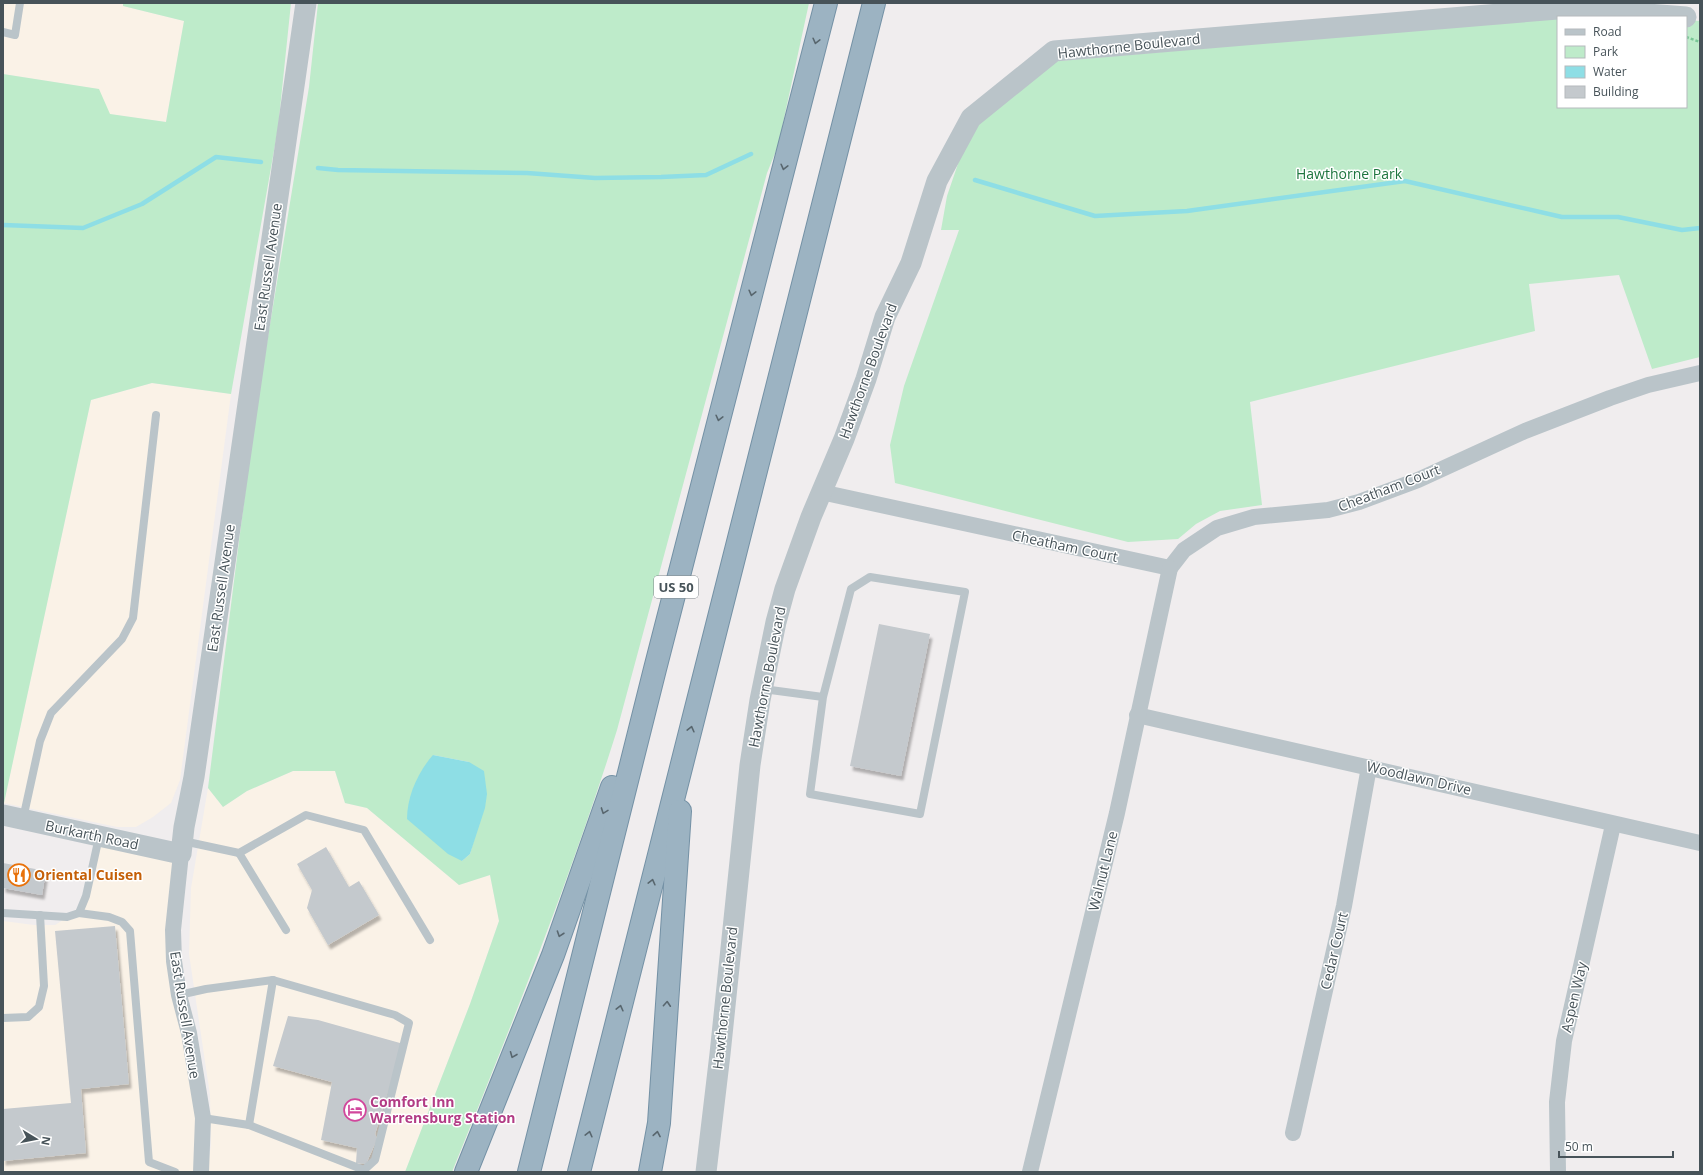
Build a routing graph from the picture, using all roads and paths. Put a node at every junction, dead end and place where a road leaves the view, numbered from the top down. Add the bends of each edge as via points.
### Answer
1 (20, 3) edge
2 (306, 3) edge
3 (826, 3) edge
4 (874, 3) edge
5 (1673, 16) edge
6 (1687, 17) edge
7 (1700, 18) edge
8 (3, 32) edge
9 (1687, 37) edge
10 (1700, 42) edge
11 (1700, 372) edge
12 (156, 415) dead end
13 (821, 492) junction
14 (1170, 568) junction
15 (655, 669) junction
16 (762, 688) junction
17 (823, 697) junction
18 (1137, 715) junction
19 (682, 762) junction
20 (1369, 767) junction
21 (3, 815) edge
22 (23, 820) junction
23 (1613, 825) junction
24 (99, 836) junction
25 (1700, 843) edge
26 (181, 848) junction
27 (239, 853) junction
28 (3, 913) edge
29 (79, 913) junction
30 (40, 915) junction
31 (286, 930) dead end
32 (430, 940) dead end
33 (273, 980) junction
34 (179, 995) junction
35 (3, 1018) edge
36 (203, 1118) junction
37 (250, 1125) junction
38 (1293, 1133) dead end
39 (175, 1172) edge
40 (201, 1172) edge
41 (466, 1172) edge
42 (529, 1172) edge
43 (579, 1172) edge
44 (650, 1172) edge
45 (706, 1172) edge
46 (1030, 1172) edge
47 (1558, 1172) edge

1 - 8 lane via 15,35
2 - 26 street, East Russell Avenue via 194,777
3 -> 15 highway, US 50
19 -> 4 highway
5 - 13 street, Hawthorne Boulevard via 1570,8 1054,51 971,118 936,181 911,263 884,317 866,379
6 - 7 street, Hawthorne Boulevard
9 - 10 path
11 - 14 street, Cheatham Court via 1610,398 1524,432 1418,480 1359,502 1328,510 1254,517 1217,528 1184,550
12 - 22 lane via 133,618 122,639 51,713 40,741
13 - 14 street, Cheatham Court
13 - 16 street, Hawthorne Boulevard via 785,589
14 - 18 street, Walnut Lane
15 -> 41 highway via 553,955
15 - 42 highway, US 50
16 - 17 lane
16 - 45 street, Hawthorne Boulevard via 750,765
17 - 17 lane via 810,794 920,814 965,592 870,577 851,589
18 - 20 street, Woodlawn Drive
18 - 46 street, Walnut Lane via 1117,813
43 -> 19 highway
44 -> 19 highway via 659,1123
20 - 23 street, Woodlawn Drive via 1567,812
20 - 38 street, Cedar Court via 1344,906
21 - 22 street, Burkarth Road
22 - 24 street, Burkarth Road
23 - 25 street, Woodlawn Drive
23 - 47 street, Aspen Way via 1564,1041 1557,1102
24 - 26 street, Burkarth Road
24 - 29 lane via 86,896
26 - 27 lane
26 - 34 street, East Russell Avenue via 173,930
27 - 31 lane
27 - 32 lane via 306,815 364,830
28 - 30 lane
29 - 30 lane via 68,917
29 - 39 lane via 109,917 122,922 130,931 149,1162
30 - 35 lane via 44,986 39,1007 28,1017
33 - 34 lane
33 - 37 lane
33 - 37 lane via 395,1015 410,1023 375,1160 364,1170
34 - 36 street, East Russell Avenue via 189,1033
36 - 37 lane
36 - 40 street, East Russell Avenue

